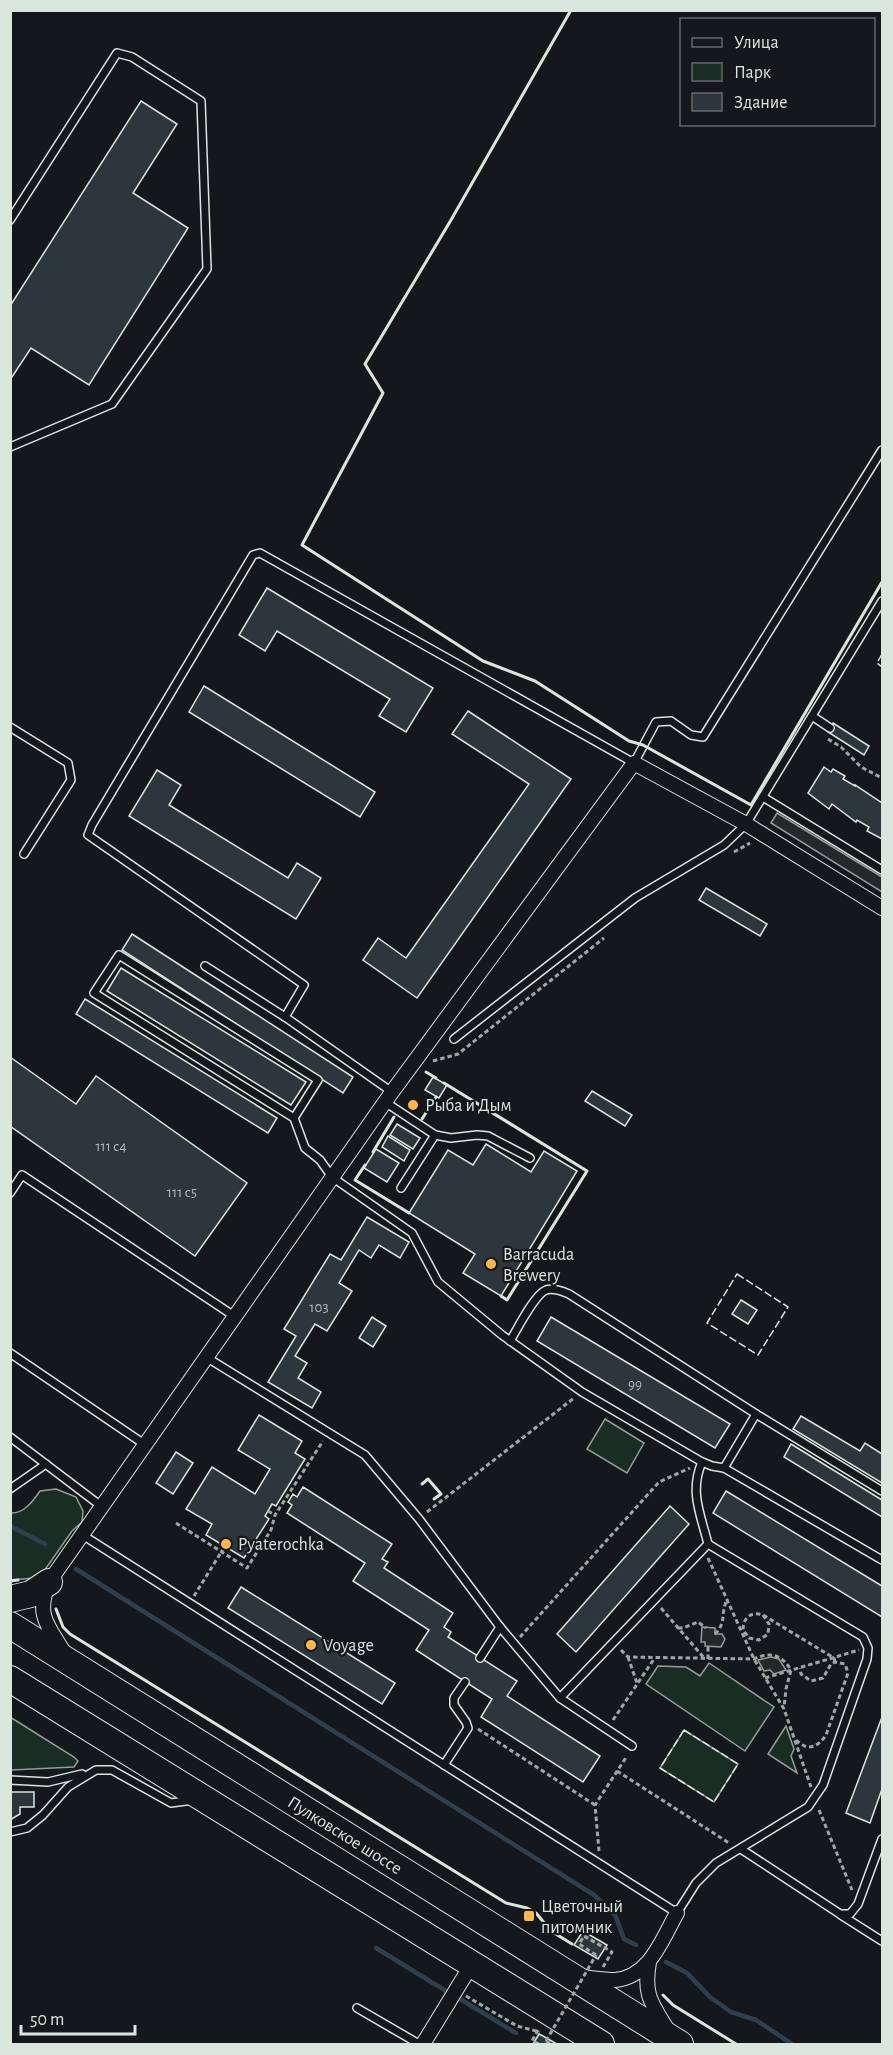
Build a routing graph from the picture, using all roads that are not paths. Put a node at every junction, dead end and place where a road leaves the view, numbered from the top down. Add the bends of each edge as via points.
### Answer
1 (10, 220) edge
2 (10, 447) edge
3 (882, 450) edge
4 (882, 601) edge
5 (812, 716) junction
6 (10, 727) edge
7 (830, 728) dead end
8 (634, 763) junction
9 (763, 797) junction
10 (746, 824) junction
11 (24, 854) dead end
12 (882, 870) edge
13 (882, 908) edge
14 (205, 966) dead end
15 (285, 1017) junction
16 (454, 1039) dead end
17 (388, 1097) junction
18 (294, 1119) junction
19 (435, 1135) junction
20 (530, 1158) dead end
21 (332, 1177) junction
22 (401, 1188) dead end
23 (10, 1193) edge
24 (234, 1316) junction
25 (510, 1341) junction
26 (10, 1353) edge
27 (206, 1356) junction
28 (756, 1414) junction
29 (10, 1437) edge
30 (144, 1444) junction
31 (702, 1462) junction
32 (46, 1464) junction
33 (724, 1468) junction
34 (10, 1489) edge
35 (882, 1491) edge
36 (100, 1506) junction
37 (81, 1534) junction
38 (708, 1544) junction
39 (882, 1560) edge
40 (49, 1582) junction
41 (10, 1599) edge
42 (10, 1625) edge
43 (500, 1627) junction
44 (480, 1658) dead end
45 (69, 1661) junction
46 (10, 1679) edge
47 (465, 1682) dead end
48 (560, 1698) junction
49 (632, 1746) road end
50 (444, 1765) junction
51 (87, 1773) junction
52 (10, 1780) edge
53 (206, 1799) junction
54 (10, 1832) edge
55 (882, 1839) edge
56 (741, 1849) junction
57 (677, 1913) junction
58 (840, 1914) junction
59 (882, 1941) edge
60 (649, 1962) junction
61 (472, 1964) junction
62 (570, 1976) junction
63 (357, 2008) dead end
64 (421, 2044) edge
65 (601, 2044) edge
66 (678, 2044) edge

1 - 2 lane via 117,53 132,57 201,101 207,269 112,404
3 - 8 lane via 703,737 691,735 671,721 656,722
4 - 5 lane
5 - 7 lane
5 - 9 lane
6 - 11 lane via 68,763 71,780
8 - 10 street
8 - 15 lane via 260,553 253,555 88,835 304,985
8 - 17 street
9 - 10 lane
9 - 12 lane
10 - 13 street
10 - 16 lane via 724,845 635,898
14 - 15 lane
15 - 17 lane
17 - 19 lane
17 - 21 street
18 - 18 lane via 318,1080 119,955 94,993
18 - 21 lane via 304,1148 320,1160
19 - 20 lane via 488,1136
19 - 22 lane
21 - 24 street
21 - 25 lane via 411,1233 438,1282
23 - 24 lane via 22,1176
24 - 27 street
25 - 28 lane via 538,1296 546,1290 559,1290
25 - 31 lane via 582,1392
26 - 30 lane
27 - 30 street
27 - 43 lane via 365,1455
28 - 33 lane
28 - 35 lane
29 - 32 lane
30 - 36 street
31 - 33 lane
31 - 38 lane via 695,1490
32 - 34 lane
32 - 36 lane
33 - 39 lane
36 - 37 street
37 - 40 street
37 - 50 lane
38 - 48 lane
38 - 56 lane via 862,1637 868,1647 867,1659 815,1799
40 - 41 highway via 31,1594
40 - 45 street via 42,1603 43,1616
42 - 45 highway, Пулковское шоссе
43 - 44 lane
43 - 48 lane
45 - 62 highway, Пулковское шоссе
46 - 53 highway
47 - 50 lane via 454,1698 454,1705 468,1728
48 - 49 lane
50 - 57 lane
51 - 52 lane via 48,1782
51 - 53 lane via 112,1770 171,1803
51 - 54 lane via 27,1828
53 - 61 highway
55 - 58 lane via 858,1904 850,1914
56 - 57 lane via 716,1863 696,1883
56 - 58 lane
57 - 60 street
58 - 59 lane
60 - 62 street via 630,1977 615,1980
60 - 66 street via 649,1999
61 - 64 street
61 - 65 highway
62 - 66 highway, Пулковское шоссе
63 - 64 lane

